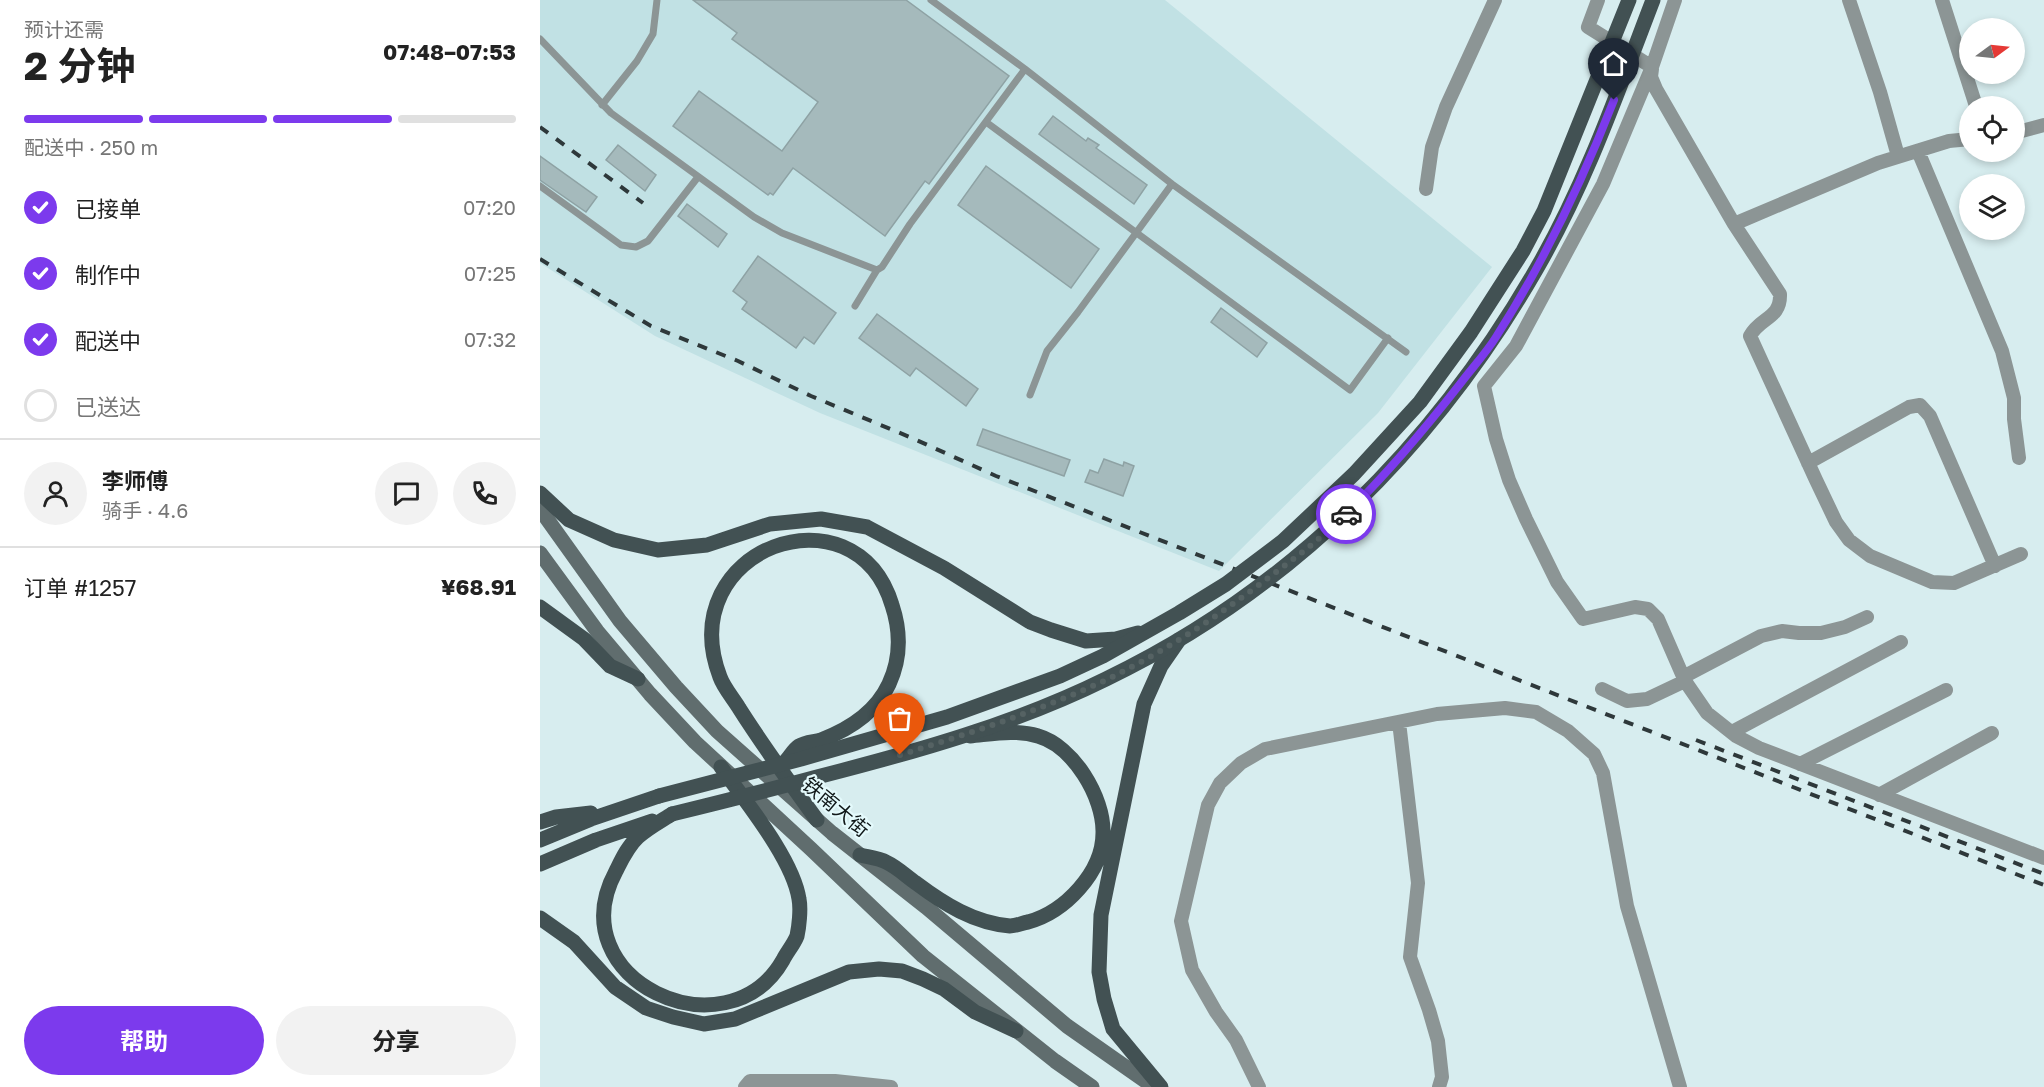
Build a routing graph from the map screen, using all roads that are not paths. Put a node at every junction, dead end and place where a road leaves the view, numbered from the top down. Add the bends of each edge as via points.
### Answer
1 (657, 0) edge
2 (931, 0) edge
3 (1495, 0) edge
4 (1598, 0) edge
5 (1629, 0) edge
6 (1653, 0) edge
7 (1676, 0) edge
8 (1849, 0) edge
9 (1942, 0) edge
10 (540, 39) edge
11 (1652, 67) junction
12 (1025, 69) junction
13 (1973, 96) edge
14 (602, 105) junction
15 (986, 122) junction
16 (2044, 125) edge
17 (2025, 130) edge
18 (1959, 140) edge
19 (1918, 151) junction
20 (1898, 156) junction
21 (698, 177) junction
22 (1172, 184) junction
23 (540, 186) edge
24 (1426, 189) dead end
25 (1734, 224) junction
26 (1136, 232) junction
27 (877, 270) junction
28 (855, 306) dead end
29 (1388, 338) junction
30 (1406, 352) dead end
31 (1030, 394) dead end
32 (2019, 458) dead end
33 (1808, 463) junction
34 (540, 493) edge
35 (540, 509) edge
36 (540, 553) edge
37 (2021, 554) dead end
38 (1995, 566) junction
39 (540, 607) edge
40 (1867, 617) dead end
41 (1152, 628) junction
42 (1179, 640) junction
43 (1901, 642) dead end
44 (638, 679) junction
45 (1684, 679) junction
46 (1602, 689) dead end
47 (1946, 690) dead end
48 (1399, 722) junction
49 (1731, 732) junction
50 (1992, 733) dead end
51 (955, 738) junction
52 (784, 763) junction
53 (1800, 764) junction
54 (721, 767) junction
55 (1879, 795) junction
56 (615, 811) junction
57 (672, 814) junction
58 (817, 820) junction
59 (540, 822) edge
60 (540, 840) edge
61 (860, 855) junction
62 (2044, 858) edge
63 (540, 864) edge
64 (540, 918) edge
65 (1016, 1031) junction
66 (745, 1087) edge
67 (891, 1087) edge
68 (1092, 1087) edge
69 (1154, 1087) edge
70 (1161, 1087) edge
71 (1259, 1087) edge
72 (1439, 1087) edge
73 (1680, 1087) edge

1 - 14 lane via 653,34
2 - 12 lane
3 - 24 street via 1446,107 1432,147
4 - 11 street via 1587,27
5 - 41 main road, bridge via 1544,211 1523,251 1442,374 1354,474 1282,541 1226,584
6 - 42 main road, bridge via 1591,161 1539,265 1495,339 1423,432 1334,527 1241,599
7 - 11 street
8 - 20 street
9 - 13 street
10 - 14 lane
11 - 25 street via 1656,89
11 - 45 street via 1581,226 1516,346 1484,386 1509,480 1557,582 1583,619 1635,607 1648,609 1659,619
12 - 15 lane
12 - 22 lane
14 - 21 lane
15 - 26 lane
15 - 27 lane
16 - 17 street
18 - 19 street
19 - 20 street
19 - 32 street via 2002,351 2014,398
20 - 25 street
21 - 23 lane via 648,241 636,247 621,245
21 - 27 lane via 782,233
22 - 26 lane
22 - 29 lane
25 - 33 street via 1780,294 1774,315 1754,328 1750,336
26 - 29 lane via 1350,390
26 - 31 lane via 1047,351
27 - 28 lane
29 - 30 lane
33 - 38 street via 1836,522 1849,540 1870,556 1932,582 1954,583
33 - 38 street via 1909,407 1920,405 1930,416
34 - 41 main road, bridge via 569,520 614,540 658,550 707,545 770,524 821,519 867,526 1021,617 1051,630 1086,641 1116,639
35 - 58 main road, 铁南大街 via 620,621 676,687 717,730
36 - 44 main road
37 - 38 street
39 - 44 main road via 584,639 610,666
40 - 45 street via 1821,633 1782,631 1761,636
41 - 52 main road, bridge via 1060,676 968,710
42 - 51 main road, bridge via 1076,693
42 - 70 main road via 1161,666 1144,704 1101,915 1099,972 1113,1029
43 - 49 street
44 - 54 main road
45 - 46 street via 1647,699 1627,700
45 - 49 street via 1707,713
47 - 53 street
48 - 71 street via 1264,749 1220,783 1208,805 1181,921 1192,970 1236,1040
48 - 72 street via 1418,883 1410,957 1438,1041 1442,1077
48 - 73 street via 1505,708 1536,712 1568,731 1594,754 1603,773 1627,906
49 - 53 street
50 - 55 street
51 - 57 main road, bridge
51 - 61 main road, bridge via 1014,732 1039,736 1064,750 1087,777 1103,833 1085,882 1055,911 1013,926 974,918 943,903 885,861
52 - 56 main road, bridge
52 - 58 main road via 799,746 834,735 860,720 879,702 897,665 899,645 898,621 891,599 880,577 861,556 834,544 801,539 774,545 745,562 727,581 716,606 712,634 720,678
53 - 55 street
54 - 57 main road via 787,863 800,900 797,936 776,972 750,994 726,1003 700,1005 660,995 622,968 609,947 602,915 609,883 637,838
54 - 65 main road via 923,956
55 - 62 street
56 - 59 main road
56 - 60 main road
57 - 63 main road
58 - 61 main road, 铁南大街
61 - 69 main road, 铁南大街 via 1067,1026
64 - 65 main road via 574,942 615,987 646,1008 673,1017 704,1023 735,1019 849,972 879,969 902,971 923,979 975,1012
65 - 68 main road
66 - 67 street via 750,1081 835,1081

